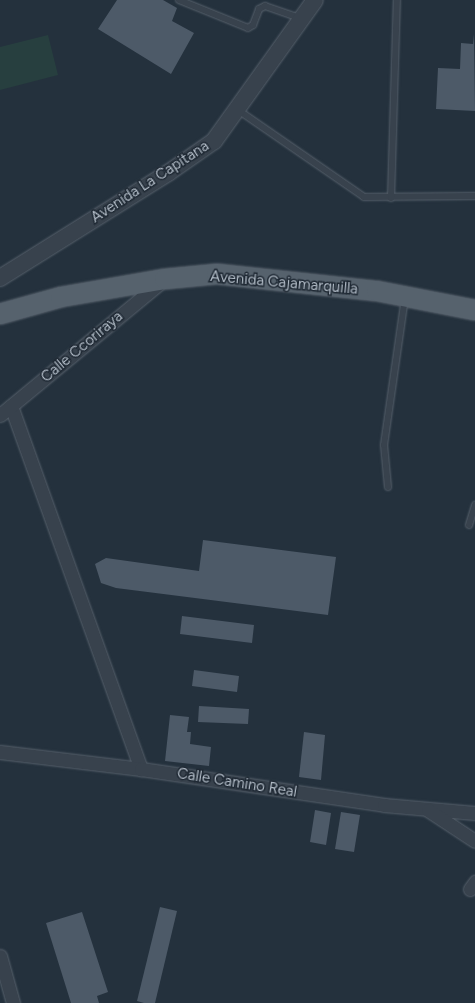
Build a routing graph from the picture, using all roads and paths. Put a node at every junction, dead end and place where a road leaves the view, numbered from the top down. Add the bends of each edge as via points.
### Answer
1 (179, 0) edge
2 (315, 0) edge
3 (397, 0) edge
4 (302, 19) junction
5 (237, 109) junction
6 (475, 196) edge
7 (391, 198) junction
8 (0, 278) edge
9 (165, 278) junction
10 (405, 296) junction
11 (475, 310) edge
12 (0, 314) edge
13 (11, 406) junction
14 (0, 415) edge
15 (388, 487) dead end
16 (475, 505) edge
17 (469, 525) dead end
18 (0, 752) edge
19 (141, 769) junction
20 (426, 809) junction
21 (475, 813) edge
22 (475, 841) edge
23 (0, 956) edge
24 (13, 1003) edge

1 - 4 lane via 248,28 253,25 259,8 265,6
2 - 4 street, Avenida La Capitana
3 - 7 lane
4 - 5 street, Avenida La Capitana
5 - 7 lane via 364,197
5 - 8 street, Avenida La Capitana via 214,141 175,169
6 - 7 lane
9 - 10 main road, Avenida Cajamarquilla via 217,274
9 - 12 main road, Avenida Cajamarquilla via 61,297
9 - 13 street, Calle Ccoriraya
10 - 11 main road, Avenida Cajamarquilla
10 - 15 lane via 384,445
13 - 14 street, Calle Ccoriraya
13 - 19 street
16 - 17 lane
18 - 19 street, Calle Camino Real
19 - 20 street, Calle Camino Real
20 - 21 street, Calle Camino Real
20 - 22 street
23 - 24 street

